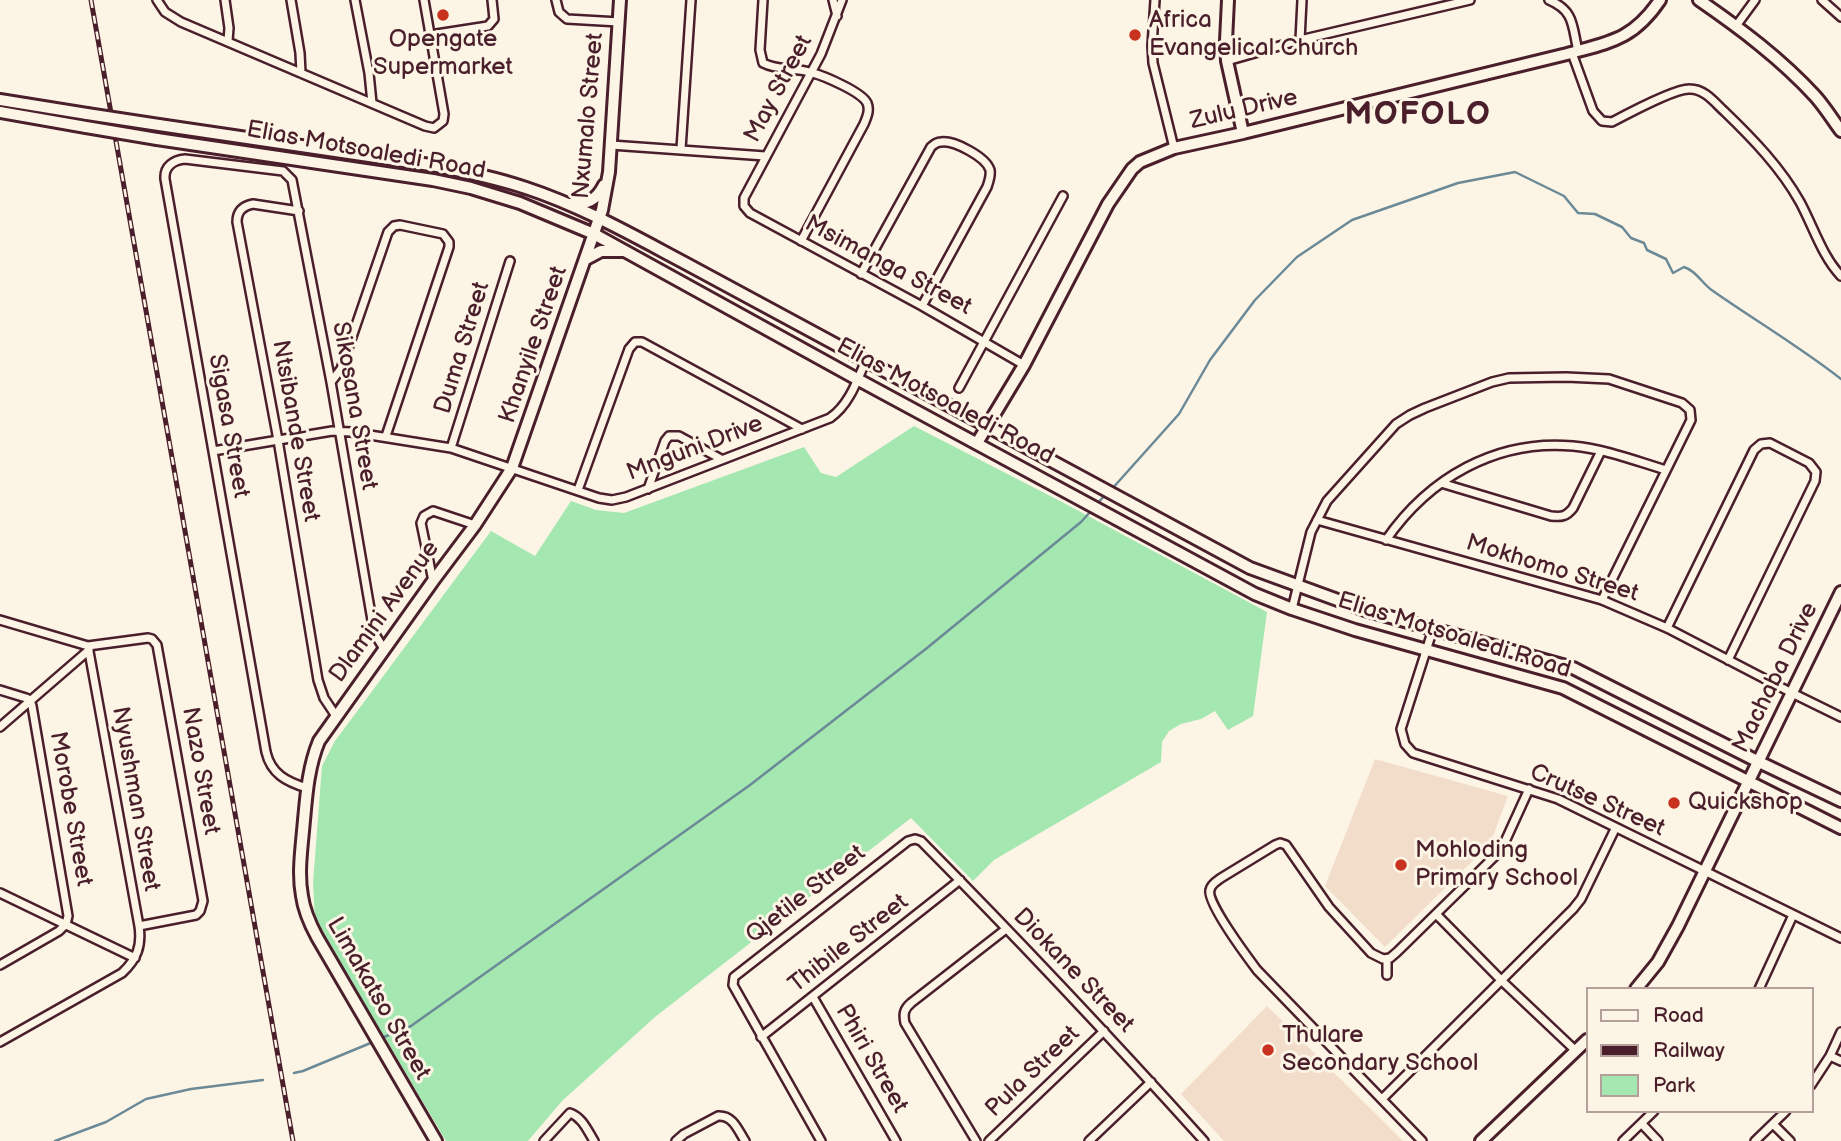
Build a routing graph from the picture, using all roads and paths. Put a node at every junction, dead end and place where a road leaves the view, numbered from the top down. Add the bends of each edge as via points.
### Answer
1 (157, 0) edge
2 (225, 0) edge
3 (291, 0) edge
4 (355, 0) edge
5 (424, 0) edge
6 (492, 0) edge
7 (556, 0) edge
8 (620, 0) edge
9 (691, 0) edge
10 (763, 0) edge
11 (833, 0) edge
12 (842, 0) edge
13 (1155, 0) edge
14 (1228, 0) edge
15 (1302, 0) edge
16 (1470, 0) edge
17 (1549, 0) edge
18 (1660, 0) edge
19 (1699, 0) edge
20 (1755, 0) edge
21 (1822, 0) edge
22 (837, 16) junction
23 (1841, 17) edge
24 (619, 22) junction
25 (1736, 26) junction
26 (430, 35) junction
27 (1300, 40) junction
28 (228, 41) junction
29 (1575, 52) junction
30 (1227, 61) junction
31 (812, 72) junction
32 (301, 73) junction
33 (0, 100) edge
34 (372, 103) junction
35 (0, 112) edge
36 (1841, 131) edge
37 (1243, 132) junction
38 (611, 145) junction
39 (1174, 148) junction
40 (681, 149) junction
41 (765, 156) junction
42 (283, 171) joint
43 (610, 172) junction
44 (745, 195) joint
45 (1063, 196) dead end
46 (567, 204) junction
47 (299, 211) junction
48 (599, 219) junction
49 (594, 234) junction
50 (801, 242) junction
51 (624, 252) junction
52 (586, 259) junction
53 (510, 261) dead end
54 (861, 274) junction
55 (1841, 276) edge
56 (922, 306) junction
57 (984, 340) junction
58 (866, 360) junction
59 (1024, 365) junction
60 (857, 379) junction
61 (331, 382) junction
62 (959, 388) dead end
63 (988, 425) junction
64 (802, 429) junction
65 (339, 431) junction
66 (386, 436) junction
67 (278, 440) junction
68 (977, 443) junction
69 (452, 448) junction
70 (213, 451) junction
71 (1601, 452) junction
72 (721, 460) junction
73 (512, 468) junction
74 (1666, 470) junction
75 (1441, 483) junction
76 (648, 489) junction
77 (578, 490) junction
78 (1317, 520) junction
79 (475, 525) junction
80 (1386, 540) junction
81 (433, 581) junction
82 (1297, 586) junction
83 (1841, 592) edge
84 (1602, 600) junction
85 (1292, 609) junction
86 (0, 621) edge
87 (1667, 628) junction
88 (1433, 629) junction
89 (88, 648) junction
90 (384, 649) junction
91 (1426, 650) junction
92 (1728, 660) junction
93 (0, 690) edge
94 (1792, 693) junction
95 (30, 700) junction
96 (336, 716) junction
97 (1841, 716) edge
98 (0, 727) edge
99 (1759, 762) junction
100 (1749, 782) junction
101 (307, 788) junction
102 (1529, 789) junction
103 (1841, 801) edge
104 (1841, 828) edge
105 (1615, 829) junction
106 (908, 841) joint
107 (1704, 872) junction
108 (960, 880) junction
109 (0, 892) edge
110 (1437, 915) junction
111 (1793, 915) junction
112 (66, 924) junction
113 (139, 926) junction
114 (1006, 929) junction
115 (1841, 938) edge
116 (135, 958) junction
117 (1387, 959) junction
118 (0, 965) edge
119 (1387, 975) dead end
120 (1502, 981) junction
121 (1638, 987) edge
122 (1760, 987) edge
123 (813, 997) junction
124 (1104, 1031) junction
125 (1840, 1036) edge
126 (761, 1037) junction
127 (1586, 1041) edge
128 (0, 1042) edge
129 (1576, 1051) junction
130 (1830, 1056) junction
131 (1841, 1061) edge
132 (1151, 1082) junction
133 (1813, 1082) edge
134 (1382, 1099) junction
135 (1652, 1113) edge
136 (1784, 1113) edge
137 (1642, 1124) junction
138 (1773, 1124) junction
139 (1198, 1134) junction
140 (436, 1141) edge
141 (544, 1141) edge
142 (594, 1141) edge
143 (676, 1141) edge
144 (745, 1141) edge
145 (821, 1141) edge
146 (896, 1141) edge
147 (976, 1141) edge
148 (989, 1141) edge
149 (1089, 1141) edge
150 (1190, 1141) edge
151 (1204, 1141) edge
152 (1422, 1141) edge
153 (1480, 1141) edge
154 (1623, 1141) edge
155 (1658, 1141) edge
156 (1755, 1141) edge
157 (1790, 1141) edge

1 - 28 street via 172,18
2 - 28 street
3 - 32 street
4 - 34 street
5 - 26 street
6 - 26 street via 494,19 488,26
7 - 24 street via 567,19
8 - 24 main road, Nxumalo Street
9 - 40 street
10 - 31 street via 763,63
11 - 22 street
12 - 22 street, May Street
13 - 39 street via 1153,63
14 - 30 main road
15 - 27 street
16 - 27 street
17 - 29 street via 1568,13
18 - 29 main road, Zulu Drive via 1625,36
19 - 25 main road
20 - 25 street
21 - 23 street
22 - 31 street, May Street
24 - 38 main road, Nxumalo Street
25 - 36 main road via 1792,72
26 - 34 street via 444,117 440,125 429,128
27 - 30 street
28 - 32 street
29 - 37 main road, Zulu Drive
29 - 55 street via 1593,111 1602,121 1612,122 1682,89 1707,95 1779,171
30 - 37 main road
31 - 41 street, May Street
31 - 50 street via 863,98 868,114
32 - 34 street
33 - 46 main road, Elias Motsoaledi Road, bridge via 447,168 526,188
35 - 49 main road, Elias Motsoaledi Road, bridge via 451,183 520,203
37 - 39 main road, Zulu Drive
38 - 40 street
38 - 43 main road, Nxumalo Street
39 - 59 main road, Zulu Drive via 1140,162 1124,178
40 - 41 street
41 - 44 street, May Street
42 - 47 street, Sikosana Street via 294,183
42 - 70 street, Sigasa Street via 185,159 171,164 164,174
43 - 46 main road via 593,200
43 - 48 main road, Nxumalo Street
44 - 50 street, Msimanga Street via 743,202 750,213
45 - 57 street
46 - 48 main road, Elias Motsoaledi Road
47 - 61 street, Sikosana Street
47 - 67 street, Ntsibande Street via 253,204 242,208 237,217
48 - 49 main road, Nxumalo Street
48 - 58 main road, Elias Motsoaledi Road
49 - 51 main road, Elias Motsoaledi Road
49 - 52 main road, Khanyile Street
50 - 54 street, Msimanga Street
51 - 52 main road via 601,251
51 - 60 main road, Elias Motsoaledi Road
52 - 73 main road, Khanyile Street
53 - 69 street, Duma Street
54 - 56 street, Msimanga Street
54 - 56 street via 931,147 943,141 954,143 984,161 990,179
56 - 57 street, Msimanga Street
57 - 59 street, Msimanga Street
57 - 62 street
58 - 60 street, Mnguni Drive
58 - 63 main road, Elias Motsoaledi Road
59 - 63 main road, Zulu Drive
60 - 64 street, Mnguni Drive via 839,412
60 - 68 main road, Elias Motsoaledi Road
61 - 65 street, Sikosana Street
61 - 66 street via 341,369 388,232 400,225 443,234 449,247
63 - 68 main road, Zulu Drive
63 - 82 main road, Elias Motsoaledi Road via 1250,568
64 - 72 street, Mnguni Drive
64 - 77 street via 635,342
65 - 66 street, Mnguni Drive
65 - 67 street, Mnguni Drive
65 - 90 street, Sikosana Street via 373,626
66 - 69 street, Mnguni Drive
67 - 70 street, Mnguni Drive
67 - 96 street, Ntsibande Street via 318,680
68 - 85 main road, Elias Motsoaledi Road via 1234,583
69 - 73 street, Mnguni Drive
70 - 101 street, Sigasa Street via 268,760 275,772
71 - 74 street
71 - 75 street via 1574,446 1527,447 1480,460
71 - 75 street via 1573,508 1562,517
72 - 76 street, Mnguni Drive
72 - 76 street via 679,436 669,436
73 - 77 street, Mnguni Drive
73 - 79 main road, Dlamini Avenue
74 - 78 street via 1691,420 1690,410 1682,403 1608,379 1509,378 1425,408 1396,424 1326,501
74 - 84 street
75 - 80 street via 1410,509
76 - 77 street, Mnguni Drive via 612,500
78 - 80 street, Mokhomo Street
78 - 82 street
79 - 81 main road, Dlamini Avenue
79 - 81 street via 433,511 424,516 421,523
80 - 84 street, Mokhomo Street
81 - 90 main road, Dlamini Avenue
82 - 85 street
82 - 88 main road, Elias Motsoaledi Road
83 - 94 main road, Machaba Drive
84 - 87 street, Mokhomo Street
85 - 91 main road, Elias Motsoaledi Road
86 - 89 street
87 - 92 street, Mokhomo Street
87 - 92 street via 1754,450 1770,443 1809,463 1816,477
88 - 91 street, Crutse Street
88 - 99 main road, Elias Motsoaledi Road via 1573,668
89 - 95 street
89 - 113 street, Nyushman Street
89 - 113 street, Nazo Street via 148,638 157,645 202,890 202,908 196,915
90 - 96 main road, Dlamini Avenue
91 - 100 main road, Elias Motsoaledi Road via 1563,688
91 - 102 street, Crutse Street via 1401,729 1409,750
92 - 94 street, Mokhomo Street
93 - 95 street
94 - 97 street, Mokhomo Street
94 - 99 main road, Machaba Drive
95 - 98 street
95 - 112 street, Morobe Street via 67,906
96 - 101 main road, Dlamini Avenue via 319,741
99 - 100 main road, Machaba Drive
99 - 103 main road, Elias Motsoaledi Road
100 - 104 main road, Elias Motsoaledi Road
100 - 107 main road, Machaba Drive
101 - 140 main road, Limakatso Street via 300,873 305,913
102 - 105 street, Crutse Street
102 - 110 street via 1499,850
105 - 107 street, Crutse Street
105 - 120 street via 1573,909
106 - 108 street, Diokane Street via 922,841
106 - 126 street, Qjetile Street via 736,974 733,985
107 - 111 street, Crutse Street
107 - 121 main road, Machaba Drive via 1658,962
108 - 114 street, Diokane Street
108 - 123 street, Thibile Street
109 - 112 street
110 - 117 street
110 - 120 street
111 - 115 street, Crutse Street
111 - 122 street
112 - 116 street
112 - 118 street
113 - 116 street, Nyushman Street via 141,940
114 - 124 street, Diokane Street
114 - 147 street via 905,1011 905,1023
116 - 128 street via 122,973
117 - 119 street
117 - 134 street via 1371,953 1329,907 1286,845 1275,845 1211,887 1210,899 1249,959
120 - 129 street
120 - 134 street
123 - 126 street, Thibile Street
123 - 146 street, Phiri Street
124 - 132 street, Diokane Street
124 - 148 street, Pula Street
125 - 130 street
126 - 145 street
127 - 129 main road
129 - 153 main road
130 - 131 street
130 - 133 street
132 - 139 street, Diokane Street
132 - 149 street
134 - 152 street
135 - 137 street
136 - 138 street
137 - 154 street
137 - 155 street
138 - 156 street
138 - 157 street
139 - 150 street
139 - 151 street, Diokane Street
141 - 142 street via 573,1114
143 - 144 street via 718,1116 732,1120

